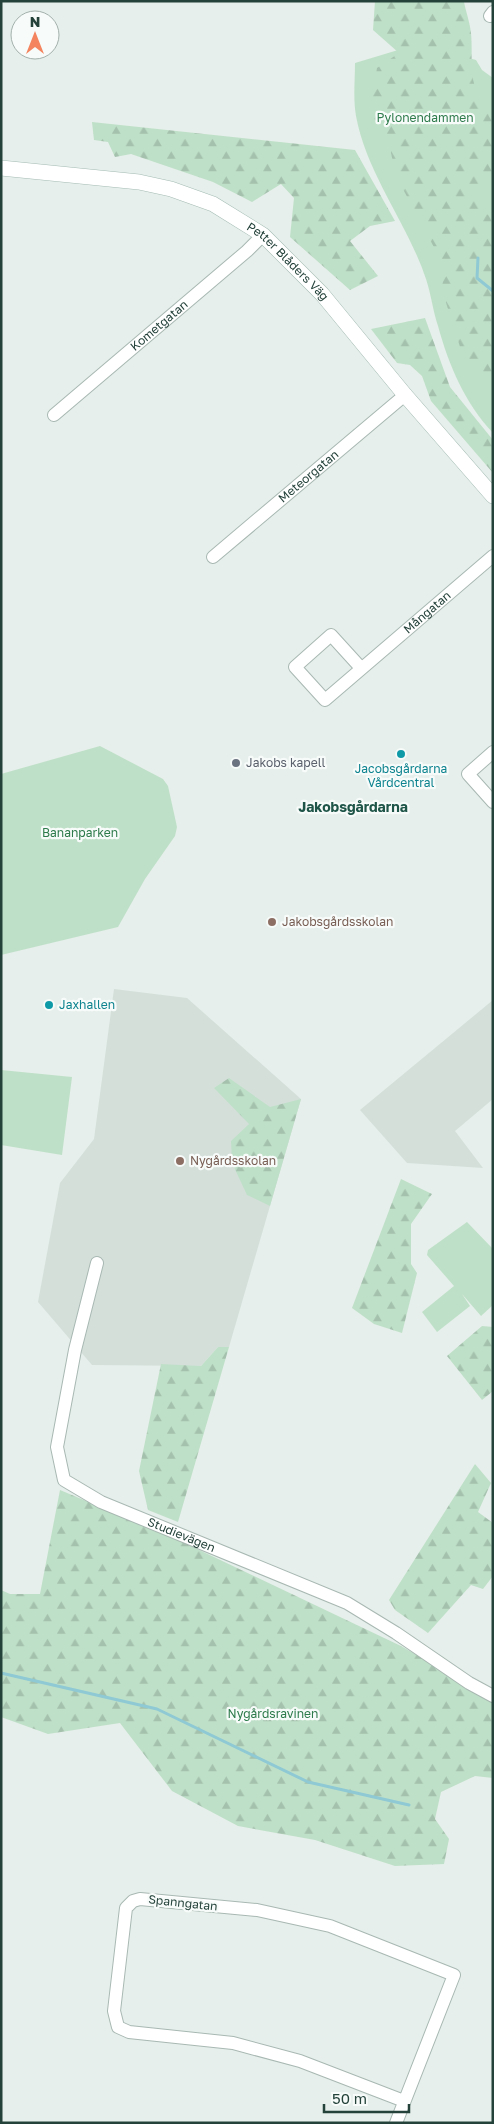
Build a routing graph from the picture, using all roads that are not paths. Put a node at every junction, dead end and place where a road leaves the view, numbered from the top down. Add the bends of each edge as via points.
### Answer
1 (1, 168) edge
2 (263, 235) junction
3 (405, 395) junction
4 (54, 415) dead end
5 (493, 496) edge
6 (493, 556) edge
7 (213, 557) dead end
8 (361, 668) junction
9 (493, 752) edge
10 (493, 802) edge
11 (97, 1263) dead end
12 (493, 1696) edge
13 (404, 2101) junction
14 (396, 2123) edge

1 - 2 street, Petter Blåders Väg via 139,182 172,189 213,204
2 - 3 street, Petter Blåders Väg via 322,294
2 - 4 street, Kometgatan
3 - 5 street, Petter Blåders Väg
3 - 7 street, Meteorgatan
6 - 8 street, Mångatan
8 - 8 street, Mångatan via 325,700 295,667 331,635
9 - 10 street via 468,774
11 - 12 street, Studievägen via 75,1350 57,1447 64,1480 100,1502 347,1603
13 - 13 street, Spanngatan via 300,2060 233,2043 129,2032 118,2027 114,2012 126,1908 140,1899 257,1910 330,1926 454,1975
13 - 14 street, Spanngatan

